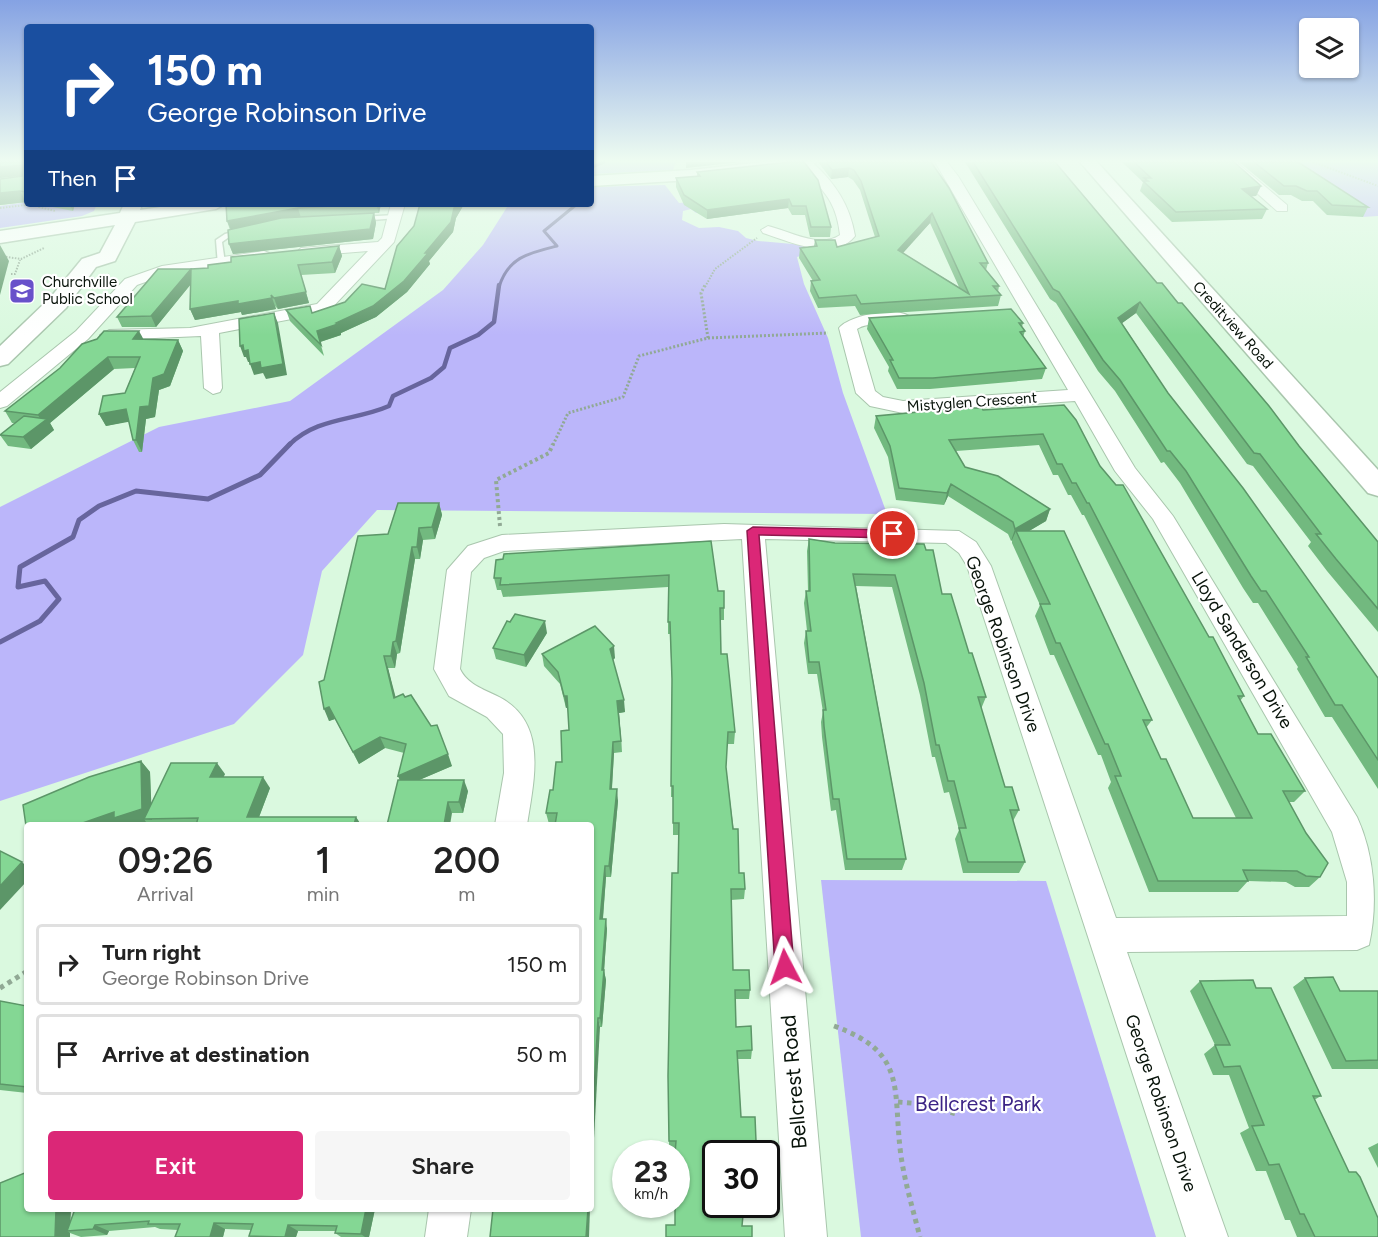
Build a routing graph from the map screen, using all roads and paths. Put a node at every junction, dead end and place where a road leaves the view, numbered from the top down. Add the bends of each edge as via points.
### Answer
1 (76, 220) edge
2 (102, 220) edge
3 (126, 220) edge
4 (394, 220) edge
5 (843, 220) edge
6 (973, 220) edge
7 (1140, 220) edge
8 (250, 230) edge
9 (768, 230) joint
10 (0, 237) edge
11 (382, 246) junction
12 (21, 259) dead end
13 (88, 262) junction
14 (221, 263) junction
15 (11, 274) dead end
16 (918, 317) edge
17 (210, 329) junction
18 (828, 333) dead end
19 (82, 335) junction
20 (708, 338) junction
21 (0, 358) edge
22 (213, 388) dead end
23 (1081, 395) junction
24 (0, 402) edge
25 (1378, 487) edge
26 (500, 526) dead end
27 (753, 531) junction
28 (511, 822) edge
29 (1103, 935) junction
30 (24, 973) edge
31 (0, 988) edge
32 (834, 1026) dead end
33 (898, 1102) junction
34 (956, 1114) dead end
35 (450, 1212) edge
36 (446, 1237) edge
37 (806, 1237) edge
38 (920, 1237) edge
39 (1208, 1237) edge

1 - 10 street
2 - 13 street via 82,259
3 - 13 street via 108,257
4 - 11 street via 392,233
5 - 9 street via 848,236 840,242 823,244
6 - 23 street, Lloyd Sanderson Drive via 1018,311
7 - 25 street, Creditview Road
8 - 14 lane via 218,241
9 - 20 path via 715,269 701,293
11 - 14 street
11 - 17 street via 322,308
12 - 15 path via 15,274
13 - 21 street via 58,303
14 - 19 street via 142,276 131,282
16 - 23 street, Mistyglen Crescent via 863,320 850,325 848,334 869,398 903,407
17 - 19 street via 168,335
17 - 22 street
18 - 20 path
19 - 24 street
20 - 26 path via 639,356 623,397 568,413 549,453 496,480
23 - 29 street, Lloyd Sanderson Drive via 1126,471 1162,516 1346,827 1371,904 1365,927 1357,933
27 - 28 street, George Robinson Drive via 501,543 476,552 467,560 459,570 447,669 451,682 499,710 513,724 520,749
27 - 29 street, George Robinson Drive via 933,534 951,536 968,548 979,566
27 - 37 street, Bellcrest Road
29 - 39 street, George Robinson Drive
30 - 31 path
32 - 33 path via 857,1032 887,1060
33 - 34 path
33 - 38 path via 901,1156
35 - 36 street

